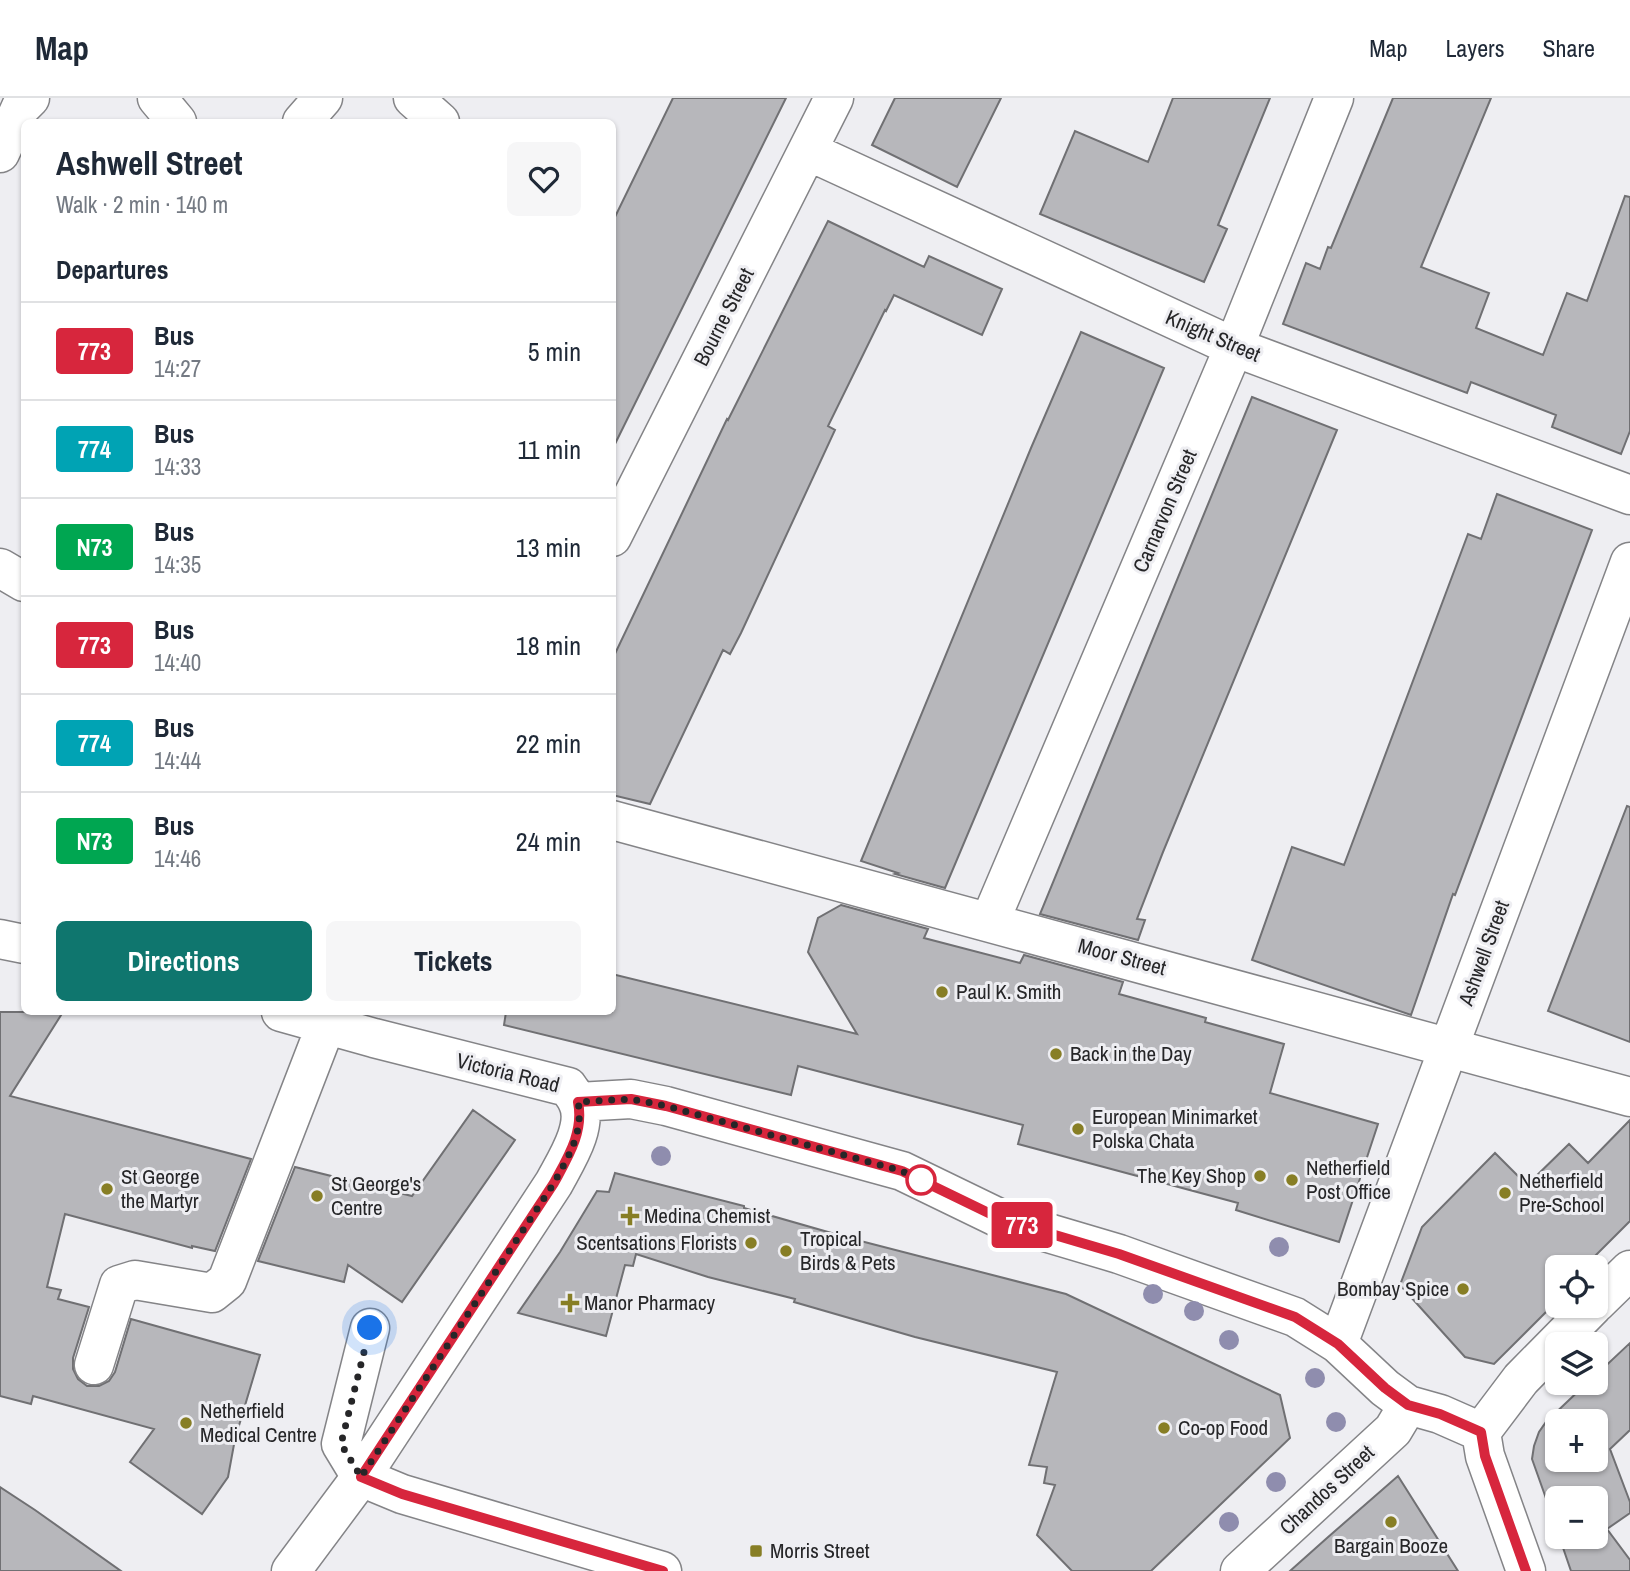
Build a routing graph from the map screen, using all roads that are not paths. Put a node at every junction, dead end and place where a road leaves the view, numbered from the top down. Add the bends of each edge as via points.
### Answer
1 (30, 98) edge
2 (157, 98) edge
3 (323, 98) edge
4 (413, 98) edge
5 (834, 98) edge
6 (1334, 98) edge
7 (174, 119) edge
8 (305, 119) edge
9 (437, 119) edge
10 (808, 150) junction
11 (0, 153) edge
12 (1234, 347) junction
13 (1630, 495) edge
14 (616, 529) edge
15 (1630, 562) edge
16 (0, 568) edge
17 (21, 580) edge
18 (616, 821) edge
19 (990, 922) junction
20 (0, 939) edge
21 (21, 943) edge
22 (291, 1015) edge
23 (326, 1025) junction
24 (1450, 1046) junction
25 (1630, 1097) edge
26 (578, 1102) junction
27 (1630, 1270) edge
28 (1608, 1291) edge
29 (1581, 1318) edge
30 (370, 1328) dead end
31 (1338, 1344) junction
32 (94, 1365) dead end
33 (1408, 1405) junction
34 (1481, 1432) junction
35 (361, 1477) junction
36 (292, 1571) edge
37 (662, 1571) edge
38 (1240, 1571) edge
39 (1525, 1571) edge

1 - 11 street via 21,107
2 - 7 street
3 - 8 street
4 - 9 street
5 - 10 street, Bourne Street
6 - 12 street, Carnarvon Street
10 - 12 street, Knight Street
10 - 14 street, Bourne Street
12 - 13 street, Knight Street
12 - 19 street, Carnarvon Street
15 - 24 street, Ashwell Street
16 - 17 street
18 - 19 street, Moor Street
19 - 24 street, Moor Street
20 - 21 street
22 - 23 street, Victoria Road
23 - 26 street, Victoria Road via 568,1087
23 - 32 street via 227,1281 212,1293 135,1280 119,1286
24 - 25 street, Moor Street
24 - 31 street, Ashwell Street
26 - 31 street, Victoria Road via 631,1099 666,1106 902,1171 1001,1219 1119,1254 1295,1317
26 - 35 street via 581,1115 572,1150 554,1183
27 - 28 street
29 - 34 street via 1521,1380
30 - 35 street via 341,1444
31 - 33 street, Victoria Road
33 - 34 street, Victoria Road
33 - 38 street, Chandos Street via 1386,1436
34 - 39 street
35 - 36 street
35 - 37 street via 402,1494

